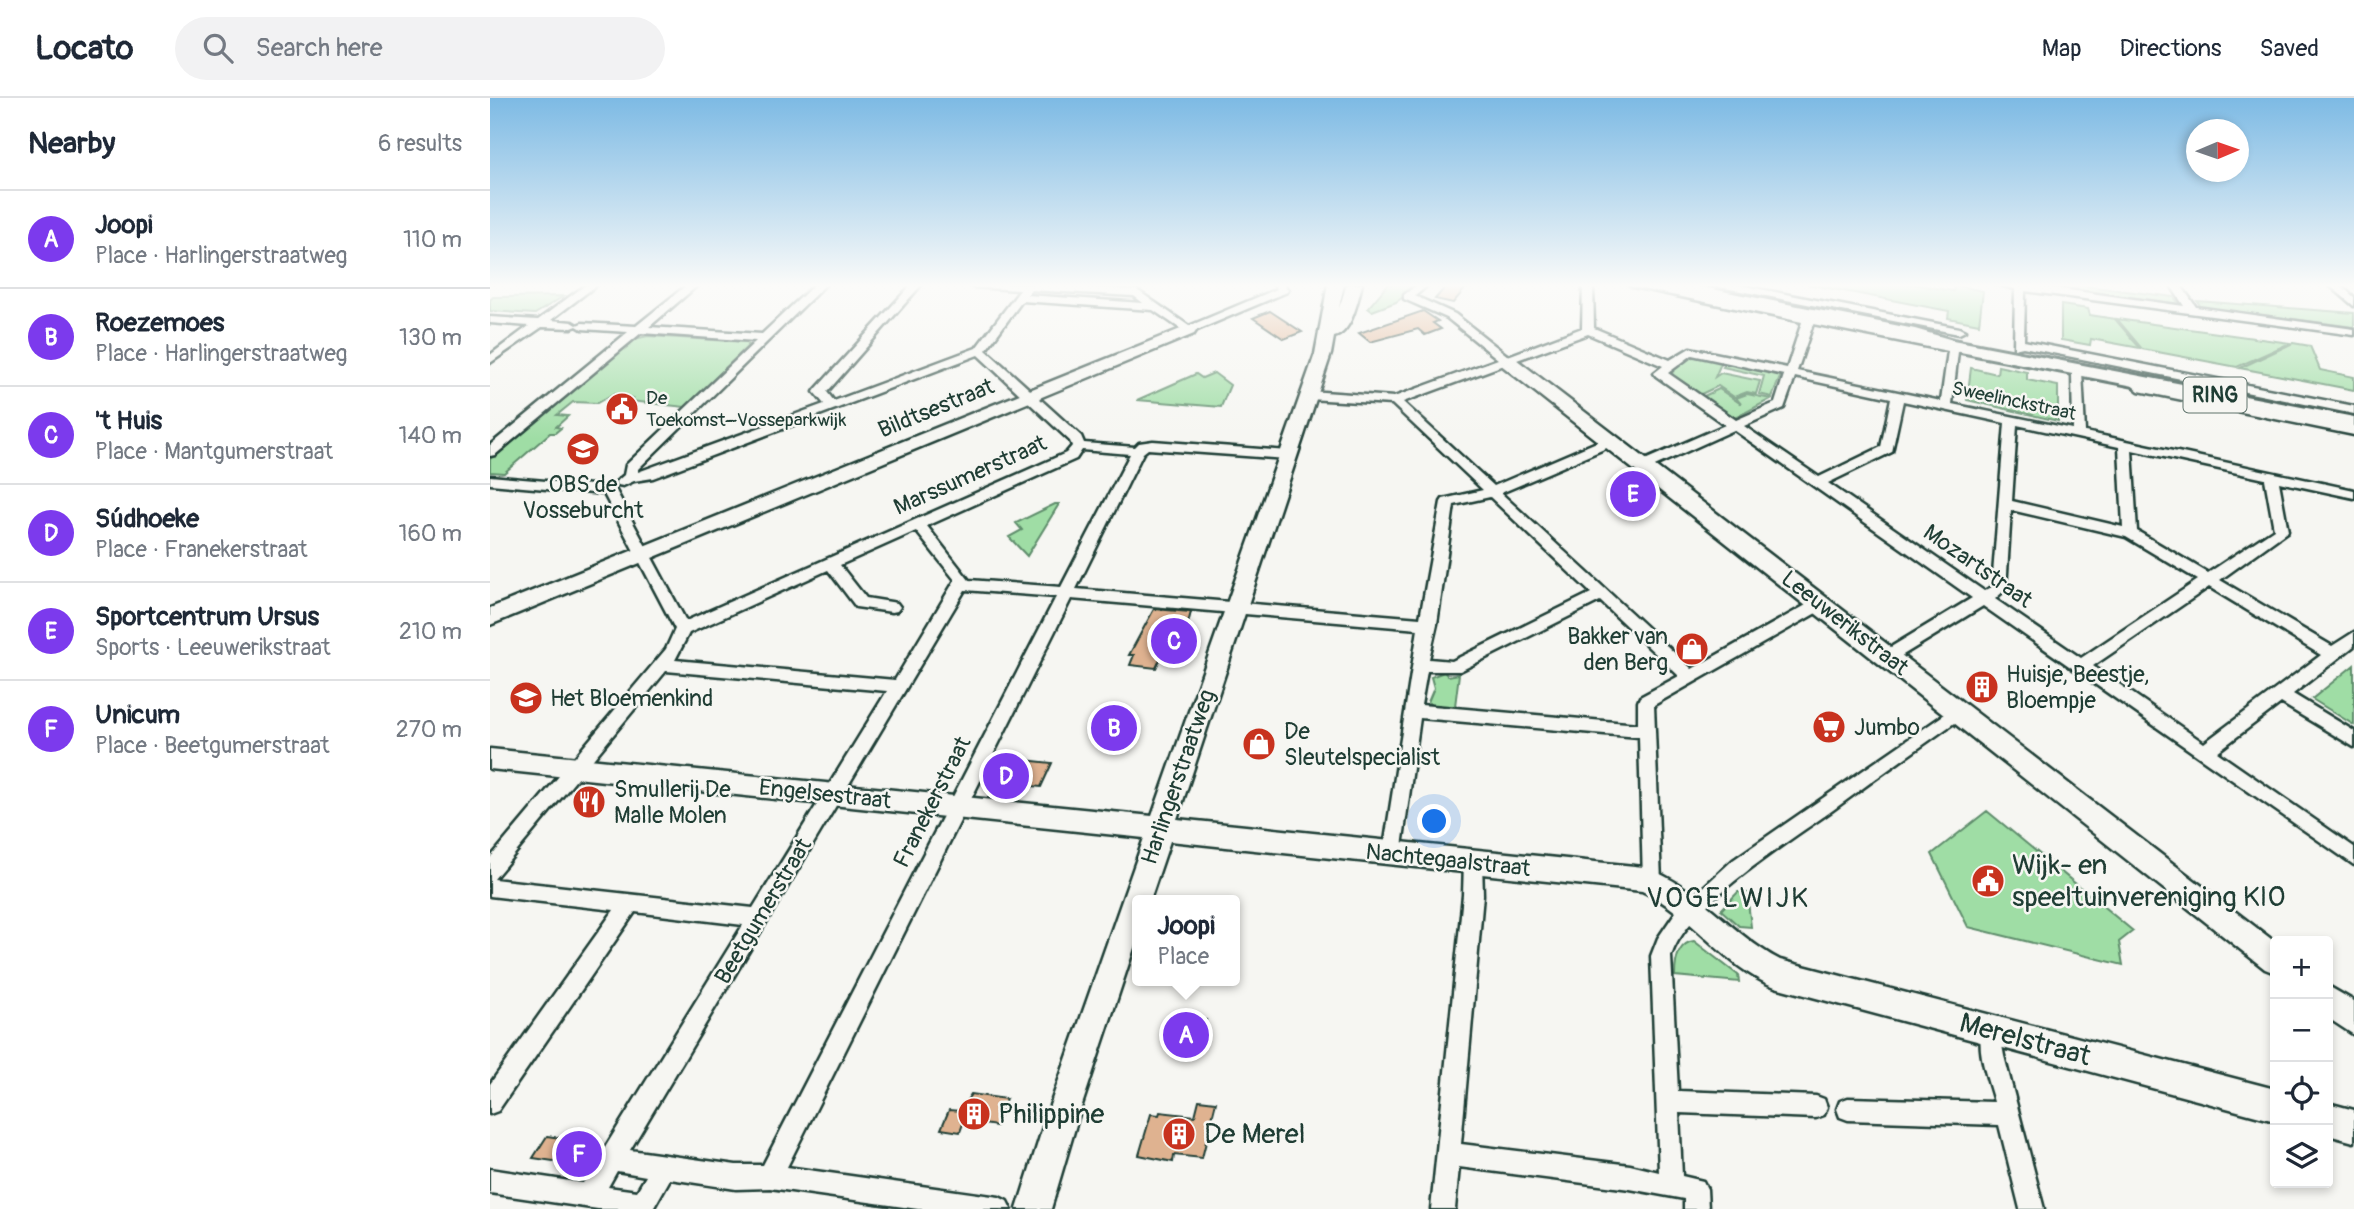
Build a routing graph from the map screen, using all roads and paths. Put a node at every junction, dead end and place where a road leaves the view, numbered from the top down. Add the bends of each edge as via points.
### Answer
1 (523, 336) edge
2 (631, 336) edge
3 (730, 336) edge
4 (766, 336) edge
5 (870, 336) edge
6 (991, 336) edge
7 (1176, 336) edge
8 (1327, 336) edge
9 (1332, 336) edge
10 (1476, 336) edge
11 (1571, 336) edge
12 (1602, 336) edge
13 (1803, 336) edge
14 (1929, 336) edge
15 (1931, 336) edge
16 (1942, 336) edge
17 (1943, 336) edge
18 (2018, 336) edge
19 (764, 338) junction
20 (1961, 340) junction
21 (2018, 345) junction
22 (1325, 347) junction
23 (980, 350) junction
24 (1506, 359) junction
25 (490, 360) edge
26 (1671, 365) junction
27 (2081, 369) junction
28 (1791, 373) junction
29 (2126, 378) junction
30 (1309, 395) junction
31 (1898, 395) junction
32 (1030, 396) junction
33 (1395, 401) junction
34 (831, 405) junction
35 (1947, 406) junction
36 (2354, 410) edge
37 (2354, 416) edge
38 (2011, 420) junction
39 (2354, 423) edge
40 (1735, 425) junction
41 (2354, 431) edge
42 (2079, 435) junction
43 (1611, 441) junction
44 (2125, 445) junction
45 (1079, 446) junction
46 (1138, 451) junction
47 (490, 452) edge
48 (1288, 455) junction
49 (1643, 466) junction
50 (2271, 476) junction
51 (631, 477) junction
52 (490, 480) edge
53 (1816, 484) junction
54 (609, 489) junction
55 (1492, 492) junction
56 (2354, 495) edge
57 (2006, 504) junction
58 (917, 523) junction
59 (2130, 533) junction
60 (642, 555) junction
61 (830, 562) junction
62 (2209, 580) junction
63 (961, 584) junction
64 (1066, 592) junction
65 (1602, 594) junction
66 (1983, 599) junction
67 (1820, 604) junction
68 (891, 607) dead end
69 (1236, 607) junction
70 (490, 617) edge
71 (1429, 624) junction
72 (683, 629) junction
73 (2354, 638) edge
74 (2333, 654) junction
75 (1887, 657) junction
76 (1420, 664) junction
77 (662, 665) junction
78 (2080, 667) junction
79 (1691, 677) junction
80 (898, 686) junction
81 (2282, 695) junction
82 (1412, 711) junction
83 (1958, 711) junction
84 (1647, 731) junction
85 (2354, 740) edge
86 (2204, 753) junction
87 (490, 760) edge
88 (575, 769) junction
89 (834, 795) junction
90 (957, 807) junction
91 (1160, 829) junction
92 (1392, 855) junction
93 (2354, 857) edge
94 (1473, 862) junction
95 (490, 872) edge
96 (1653, 882) junction
97 (490, 887) edge
98 (1138, 895) edge
99 (630, 903) junction
100 (1693, 911) junction
101 (1132, 913) edge
102 (759, 918) junction
103 (2270, 955) edge
104 (2333, 1004) edge
105 (2354, 1020) edge
106 (1991, 1031) junction
107 (1667, 1102) junction
108 (490, 1103) edge
109 (2270, 1104) edge
110 (1816, 1107) dead end
111 (1848, 1109) dead end
112 (2007, 1114) junction
113 (2333, 1120) edge
114 (2354, 1126) edge
115 (1448, 1154) junction
116 (611, 1159) junction
117 (664, 1167) junction
118 (770, 1176) junction
119 (490, 1181) edge
120 (1671, 1186) junction
121 (589, 1196) junction
122 (642, 1206) edge
123 (999, 1209) edge
124 (1007, 1209) edge
125 (1014, 1209) edge
126 (1034, 1209) edge
127 (1443, 1209) edge
128 (1696, 1209) edge
129 (2032, 1209) edge

1 - 25 street
2 - 47 street
3 - 19 street
4 - 19 street
5 - 34 street via 820,392
6 - 23 street
7 - 32 street, Bildtsestraat
8 - 22 street, Harlingerstraatweg
9 - 22 street, Harlingerstraatweg
10 - 24 street, Leeuwerikstraat
11 - 24 street
12 - 26 street
13 - 28 street
14 - 20 main road, RING
15 - 20 street
16 - 20 main road, RING
17 - 20 street
18 - 21 street
19 - 51 street via 631,468
20 - 21 main road, RING
20 - 27 main road, RING
20 - 35 street
21 - 27 main road, RING
21 - 36 street
22 - 30 street, Harlingerstraatweg
23 - 32 street
23 - 34 street
24 - 33 street
24 - 43 street, Leeuwerikstraat
26 - 28 street, Sweelinckstraat via 1690,351
26 - 40 street, Mozartstraat via 1660,373
27 - 29 main road, RING
27 - 37 main road, RING via 2144,375
27 - 42 street
28 - 31 street, Sweelinckstraat
28 - 40 street via 1780,405
29 - 39 main road, RING
29 - 41 street via 2143,388
30 - 33 street
30 - 48 street, Harlingerstraatweg
31 - 35 street, Sweelinckstraat
31 - 53 street via 1887,449
32 - 45 street
32 - 60 street, Bildtsestraat
33 - 55 street
34 - 51 street via 648,475
35 - 38 street, Sweelinckstraat
38 - 42 street, Sweelinckstraat
38 - 57 street
40 - 49 street
40 - 53 street, Mozartstraat
42 - 44 street, Sweelinckstraat
43 - 49 street, Leeuwerikstraat
43 - 55 street
44 - 50 street, Sweelinckstraat
44 - 59 street
45 - 46 street, Marssumerstraat
45 - 58 street, Marssumerstraat via 1070,456
46 - 48 street, Marssumerstraat via 1153,445
46 - 64 street, Franekerstraat
48 - 69 street, Harlingerstraatweg
49 - 67 street, Leeuwerikstraat
50 - 56 street, Sweelinckstraat
50 - 62 street via 2281,531
51 - 54 street
52 - 54 street
53 - 66 street, Mozartstraat
54 - 60 street
55 - 65 street
55 - 71 street via 1448,502
57 - 59 street
57 - 66 street via 1999,589
58 - 61 street, Marssumerstraat
58 - 63 street via 962,579
59 - 62 street
60 - 70 street, Bildtsestraat
60 - 72 street
61 - 68 street via 861,603
61 - 72 street, Marssumerstraat
62 - 74 street
62 - 78 street
63 - 64 street
63 - 80 street, Beetgumerstraat
64 - 69 street
64 - 90 street, Franekerstraat
65 - 76 street via 1454,667
65 - 79 street
66 - 75 street
66 - 78 street, Mozartstraat
67 - 75 street, Leeuwerikstraat
67 - 79 street
69 - 71 street
69 - 91 street, Harlingerstraatweg
71 - 76 street
72 - 77 street
73 - 74 street
74 - 81 street
75 - 83 street, Leeuwerikstraat
76 - 82 street
77 - 80 street
77 - 88 street
78 - 86 street, Mozartstraat
79 - 84 street via 1646,702
80 - 89 street, Beetgumerstraat
81 - 85 street
81 - 86 street
82 - 84 street
82 - 92 street
83 - 100 street via 1740,866
83 - 103 street, Leeuwerikstraat
84 - 96 street
86 - 93 street, Mozartstraat
87 - 88 street, Engelsestraat
88 - 89 street, Engelsestraat
88 - 95 street
89 - 90 street, Engelsestraat
89 - 102 street, Beetgumerstraat
90 - 91 street, Engelsestraat
90 - 118 street, Franekerstraat
91 - 92 street, Nachtegaalstraat
91 - 98 street, Harlingerstraatweg
92 - 94 street, Nachtegaalstraat
94 - 96 street, Nachtegaalstraat
94 - 115 street
96 - 100 street, Merelstraat
97 - 99 street
99 - 102 street
99 - 108 street
100 - 106 street, Merelstraat via 1746,957 1775,973
100 - 107 street via 1666,940 1661,957
101 - 126 street, Harlingerstraatweg
102 - 116 street, Beetgumerstraat
104 - 105 street
106 - 109 street, Merelstraat
106 - 112 street
107 - 110 street
107 - 120 street
111 - 112 street
112 - 129 street
113 - 114 street
115 - 120 street
115 - 127 street
116 - 117 street
116 - 121 street, Beetgumerstraat
117 - 118 street via 736,1177
117 - 122 street
118 - 123 street
119 - 121 street
120 - 128 street via 1695,1189
121 - 122 street
124 - 125 street

